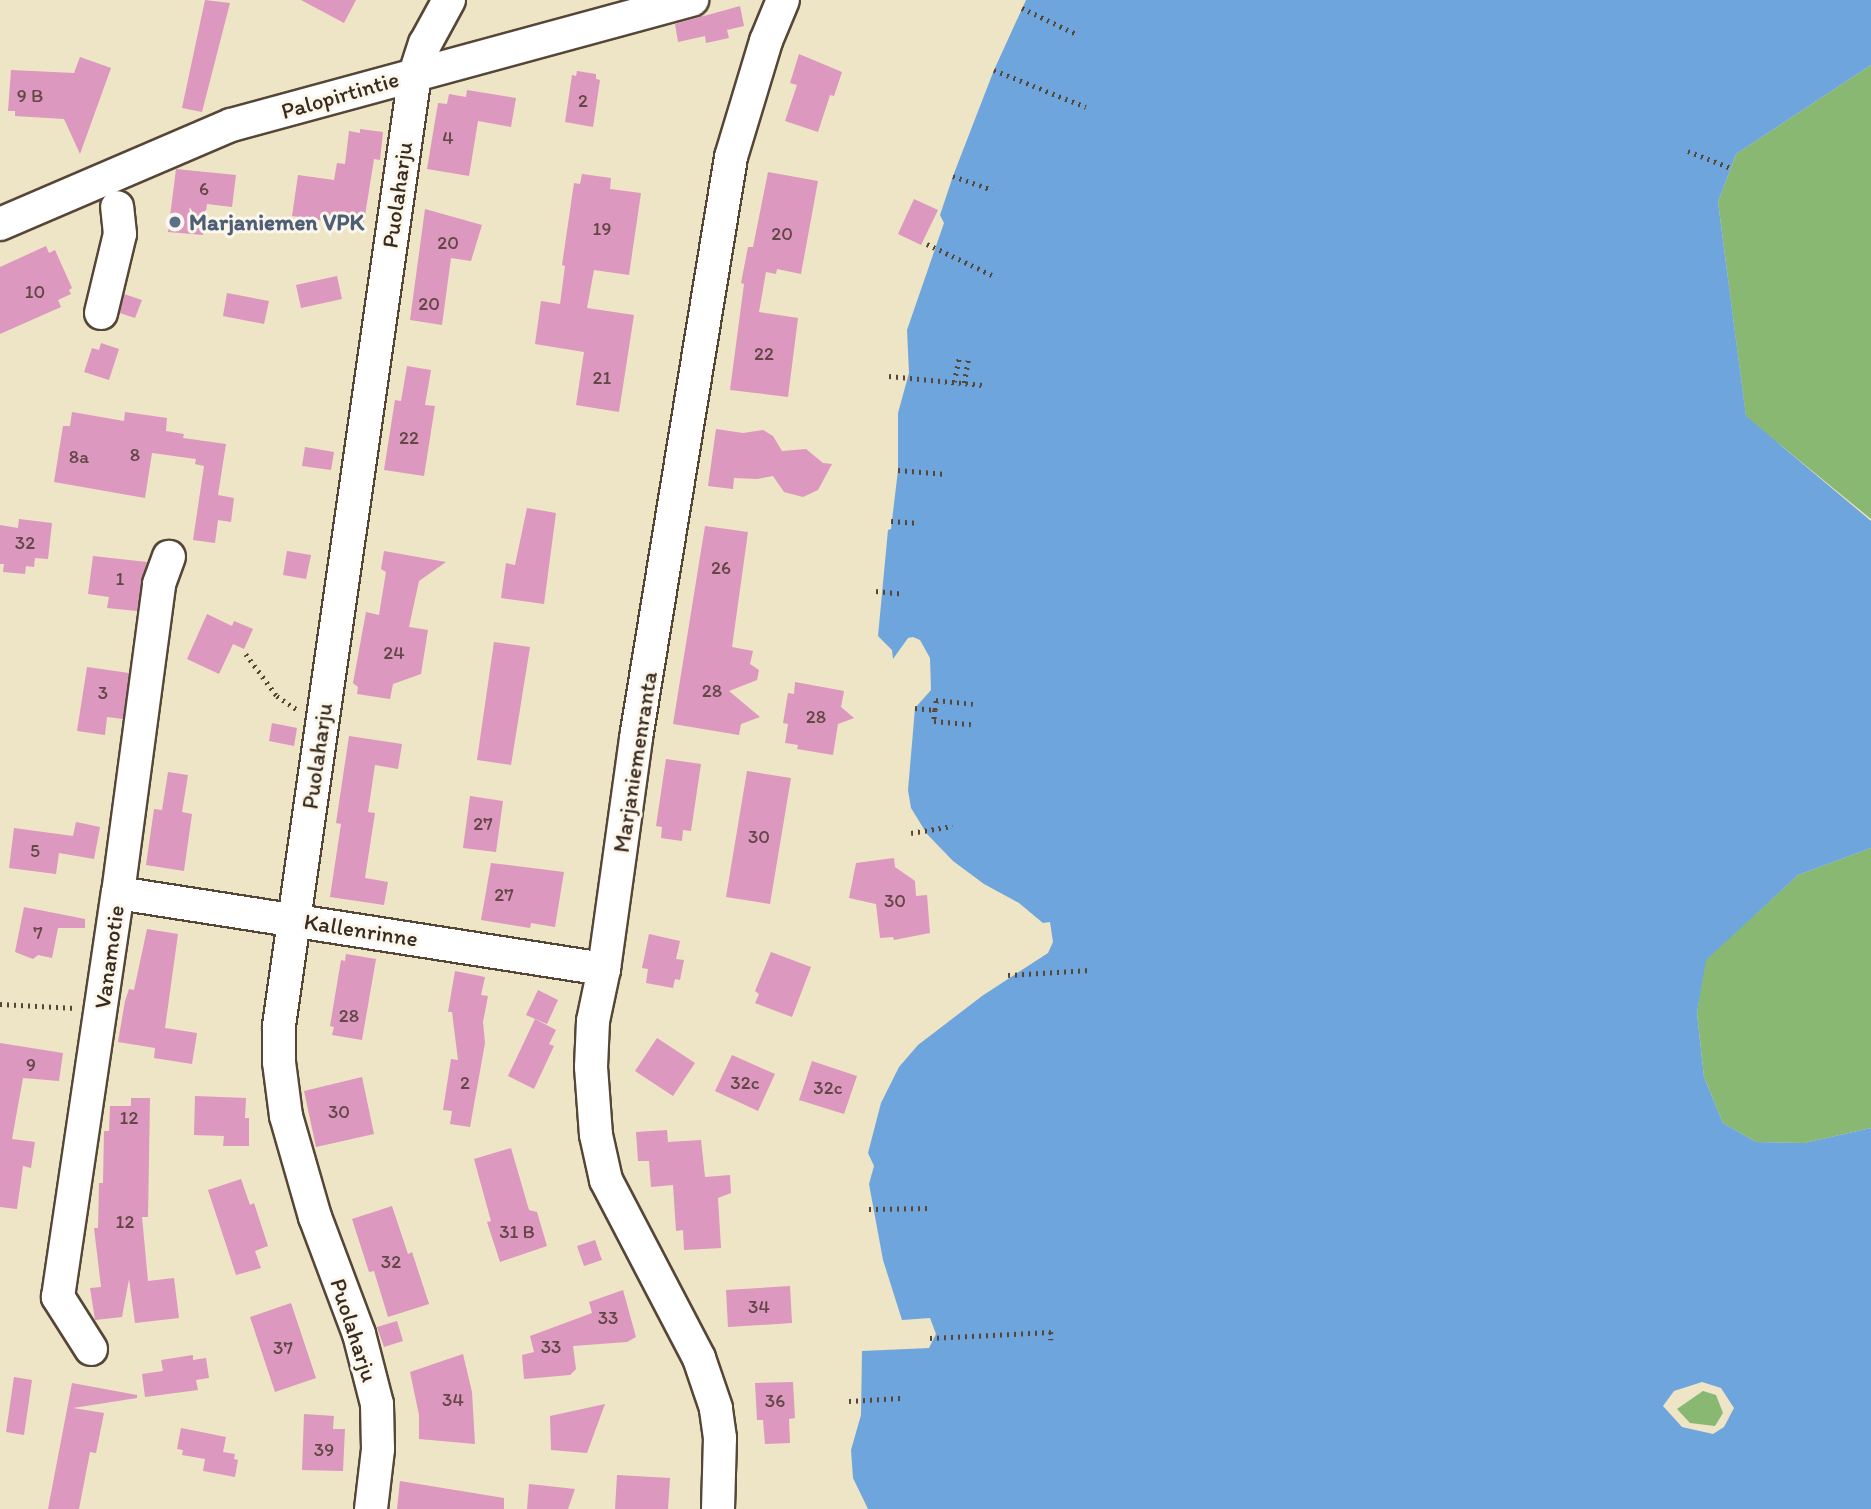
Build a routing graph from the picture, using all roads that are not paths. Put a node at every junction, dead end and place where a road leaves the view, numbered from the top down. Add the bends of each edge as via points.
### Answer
1 (449, 0) edge
2 (692, 0) edge
3 (783, 0) edge
4 (415, 74) junction
5 (117, 206) dead end
6 (0, 224) edge
7 (101, 313) dead end
8 (169, 557) dead end
9 (118, 893) junction
10 (293, 920) junction
11 (604, 969) junction
12 (91, 1349) dead end
13 (372, 1509) edge
14 (719, 1509) edge

1 - 4 street, Puolaharju
2 - 4 street, Palopirtintie
3 - 11 street, Marjaniemenranta via 731,157 636,738
4 - 6 street, Palopirtintie via 232,125
4 - 10 street, Puolaharju
5 - 7 street via 120,234
8 - 9 street, Vanamotie via 159,584
9 - 10 street, Kallenrinne
9 - 12 street, Vanamotie via 58,1297
10 - 11 street, Kallenrinne
10 - 13 street, Puolaharju via 279,1026 286,1116 315,1217 359,1334 376,1404 378,1449
11 - 14 street, Marjaniemenranta via 593,1021 596,1135 606,1180 708,1383 720,1438

